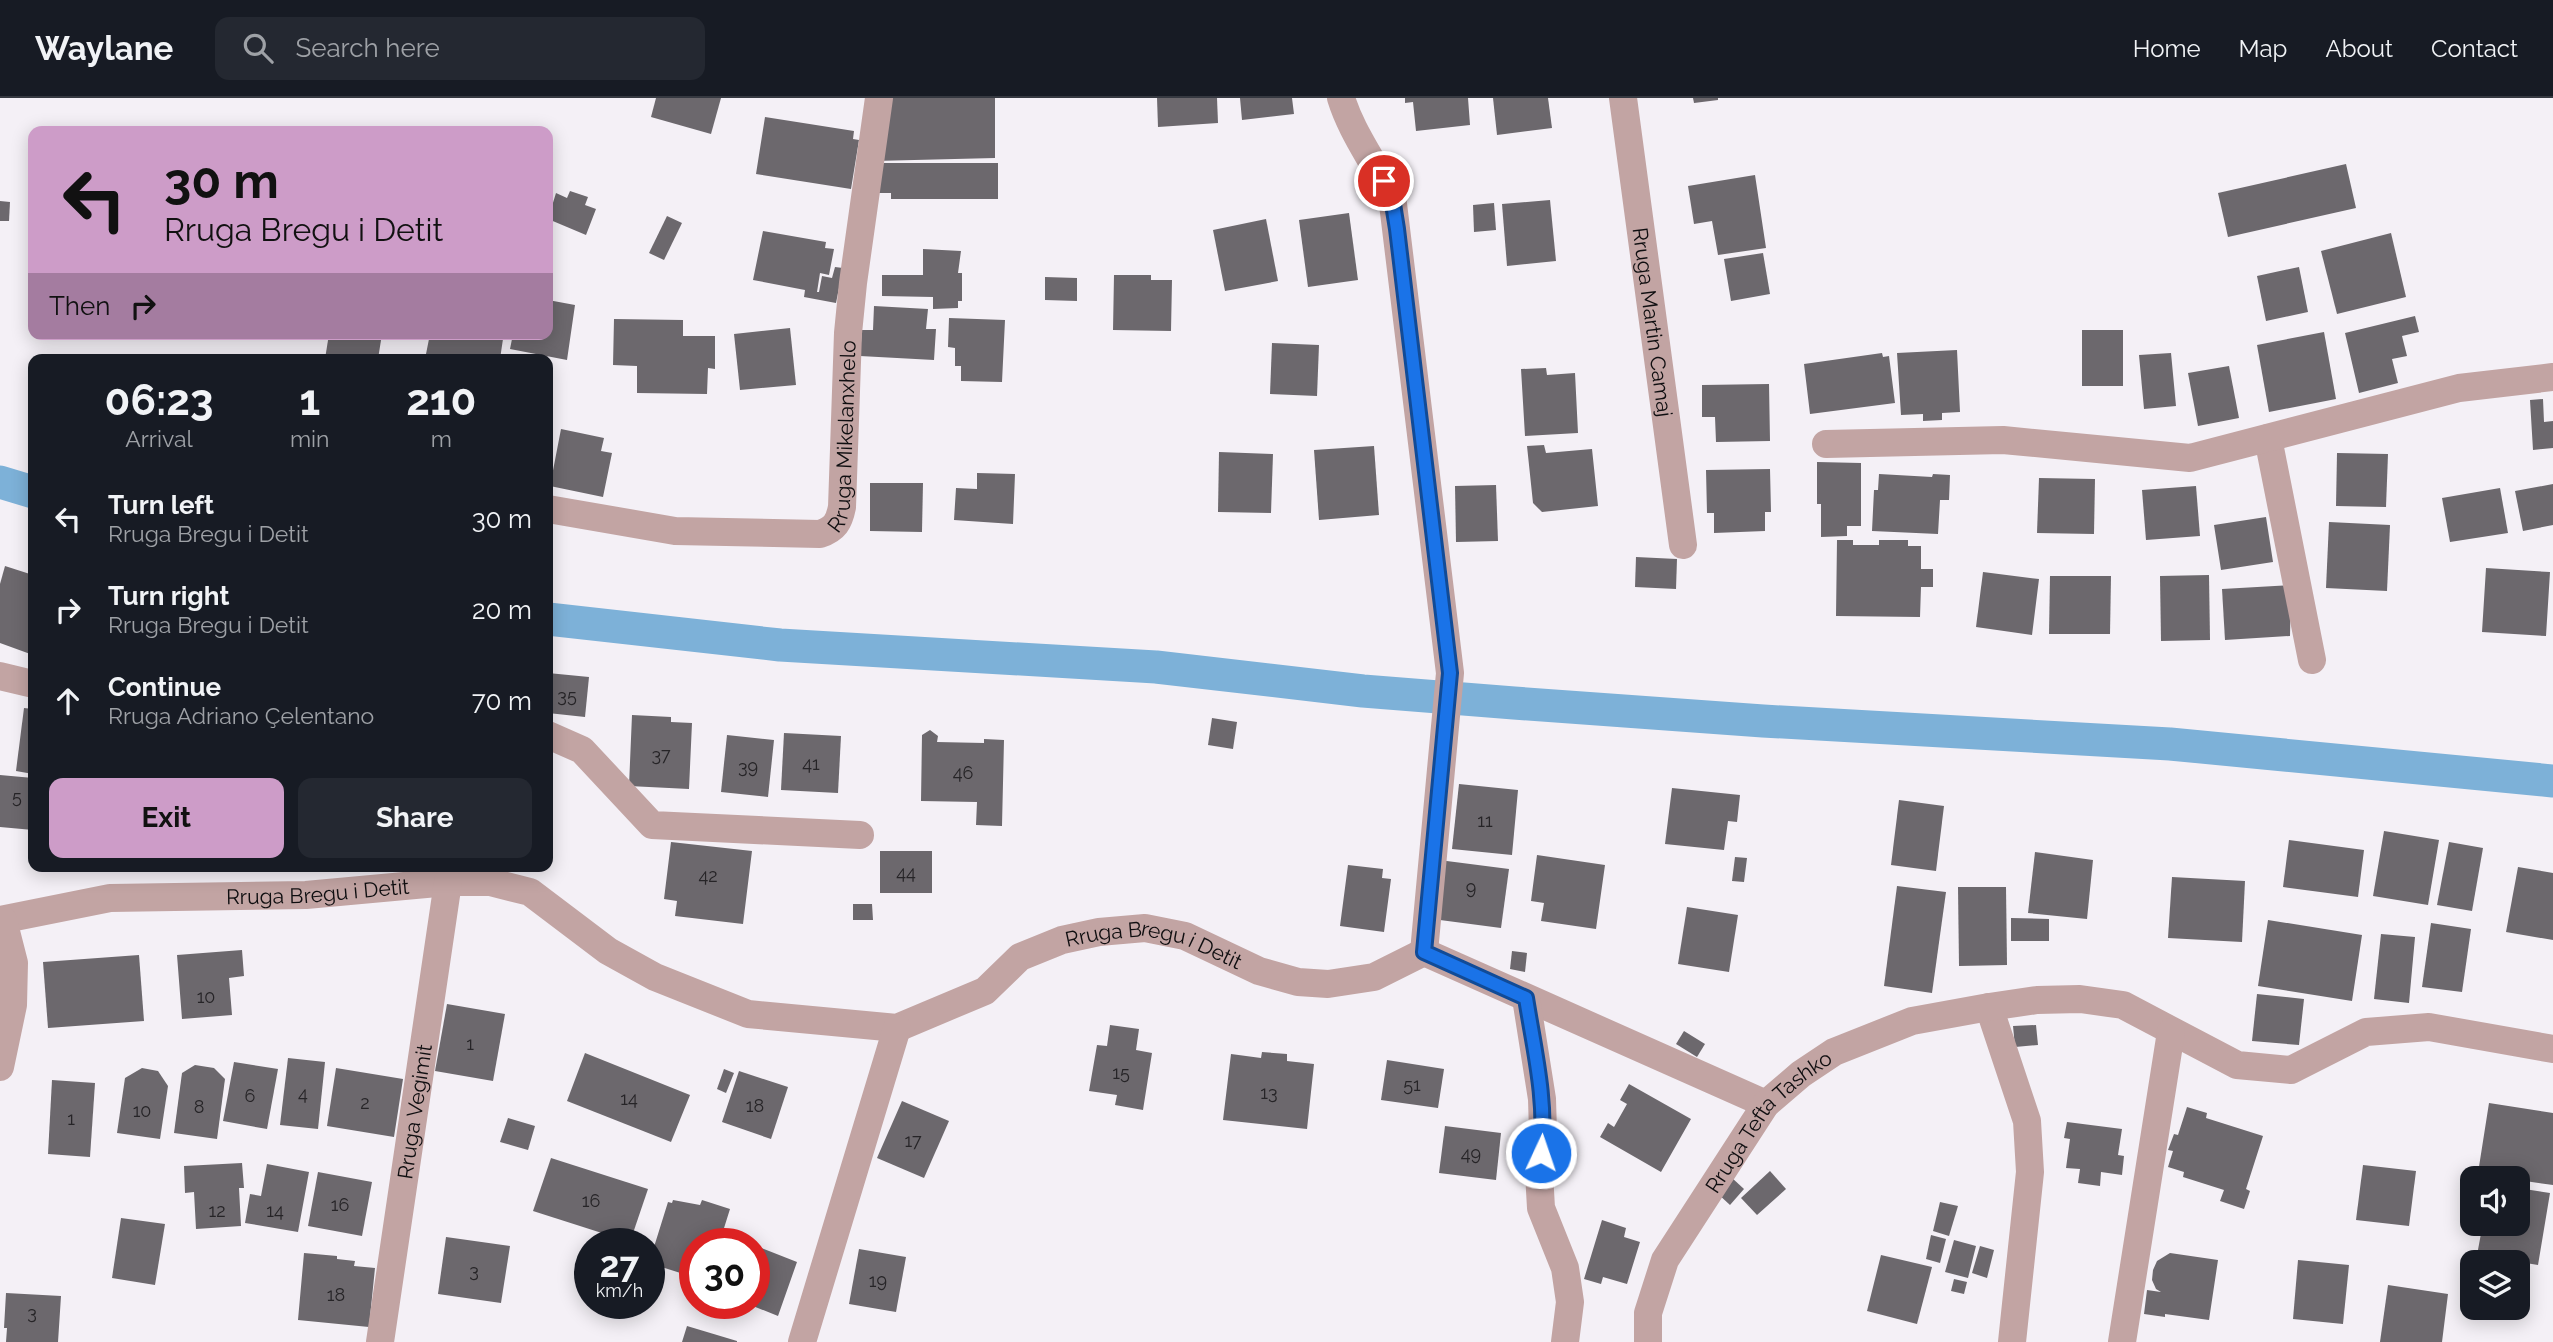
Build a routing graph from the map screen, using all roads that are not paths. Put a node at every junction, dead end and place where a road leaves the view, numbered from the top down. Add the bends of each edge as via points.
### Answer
1 (879, 98) edge
2 (1340, 98) edge
3 (1623, 98) edge
4 (2553, 377) edge
5 (2269, 438) junction
6 (1826, 444) dead end
7 (553, 510) edge
8 (1683, 545) dead end
9 (2312, 660) dead end
10 (0, 677) edge
11 (28, 683) edge
12 (553, 737) edge
13 (860, 835) dead end
14 (448, 882) junction
15 (1, 920) edge
16 (1424, 952) junction
17 (1526, 998) junction
18 (1989, 1007) junction
19 (897, 1028) junction
20 (2171, 1031) junction
21 (2553, 1049) edge
22 (0, 1067) edge
23 (1766, 1104) junction
24 (380, 1342) edge
25 (802, 1342) edge
26 (1565, 1342) edge
27 (1648, 1342) edge
28 (2012, 1342) edge
29 (2122, 1342) edge

1 - 7 street, Rruga Mikelanxhelo via 848,333 839,520 820,534 675,531
2 - 16 street via 1393,204 1450,673
3 - 8 street, Rruga Martin Camaj
4 - 5 street via 2459,388
5 - 6 street via 2190,458 2003,440
5 - 9 street
10 - 11 street
12 - 13 street via 582,750 652,825
14 - 15 street, Rruga Bregu i Detit via 306,895 110,898
14 - 19 street, Rruga Bregu i Detit via 490,882 530,892 608,951 654,977 748,1014
14 - 24 street, Rruga Vegimit
15 - 22 street via 14,963 13,1005
16 - 17 street
16 - 19 street, Rruga Bregu i Detit via 1374,977 1328,984 1297,982 1259,971 1185,936 1145,928 1099,932 1062,940 1020,957 985,991
17 - 23 street
17 - 26 street via 1542,1099 1541,1208 1565,1268 1570,1302
18 - 20 street, Rruga Tefta Tashko via 2080,999 2123,1005
18 - 23 street, Rruga Tefta Tashko via 1912,1021 1834,1052
18 - 28 street via 2027,1121 2030,1172
19 - 25 street
20 - 21 street, Rruga Tefta Tashko via 2237,1065 2291,1070 2366,1031 2429,1027
20 - 29 street
23 - 27 street, Rruga Tefta Tashko via 1665,1260 1648,1313

